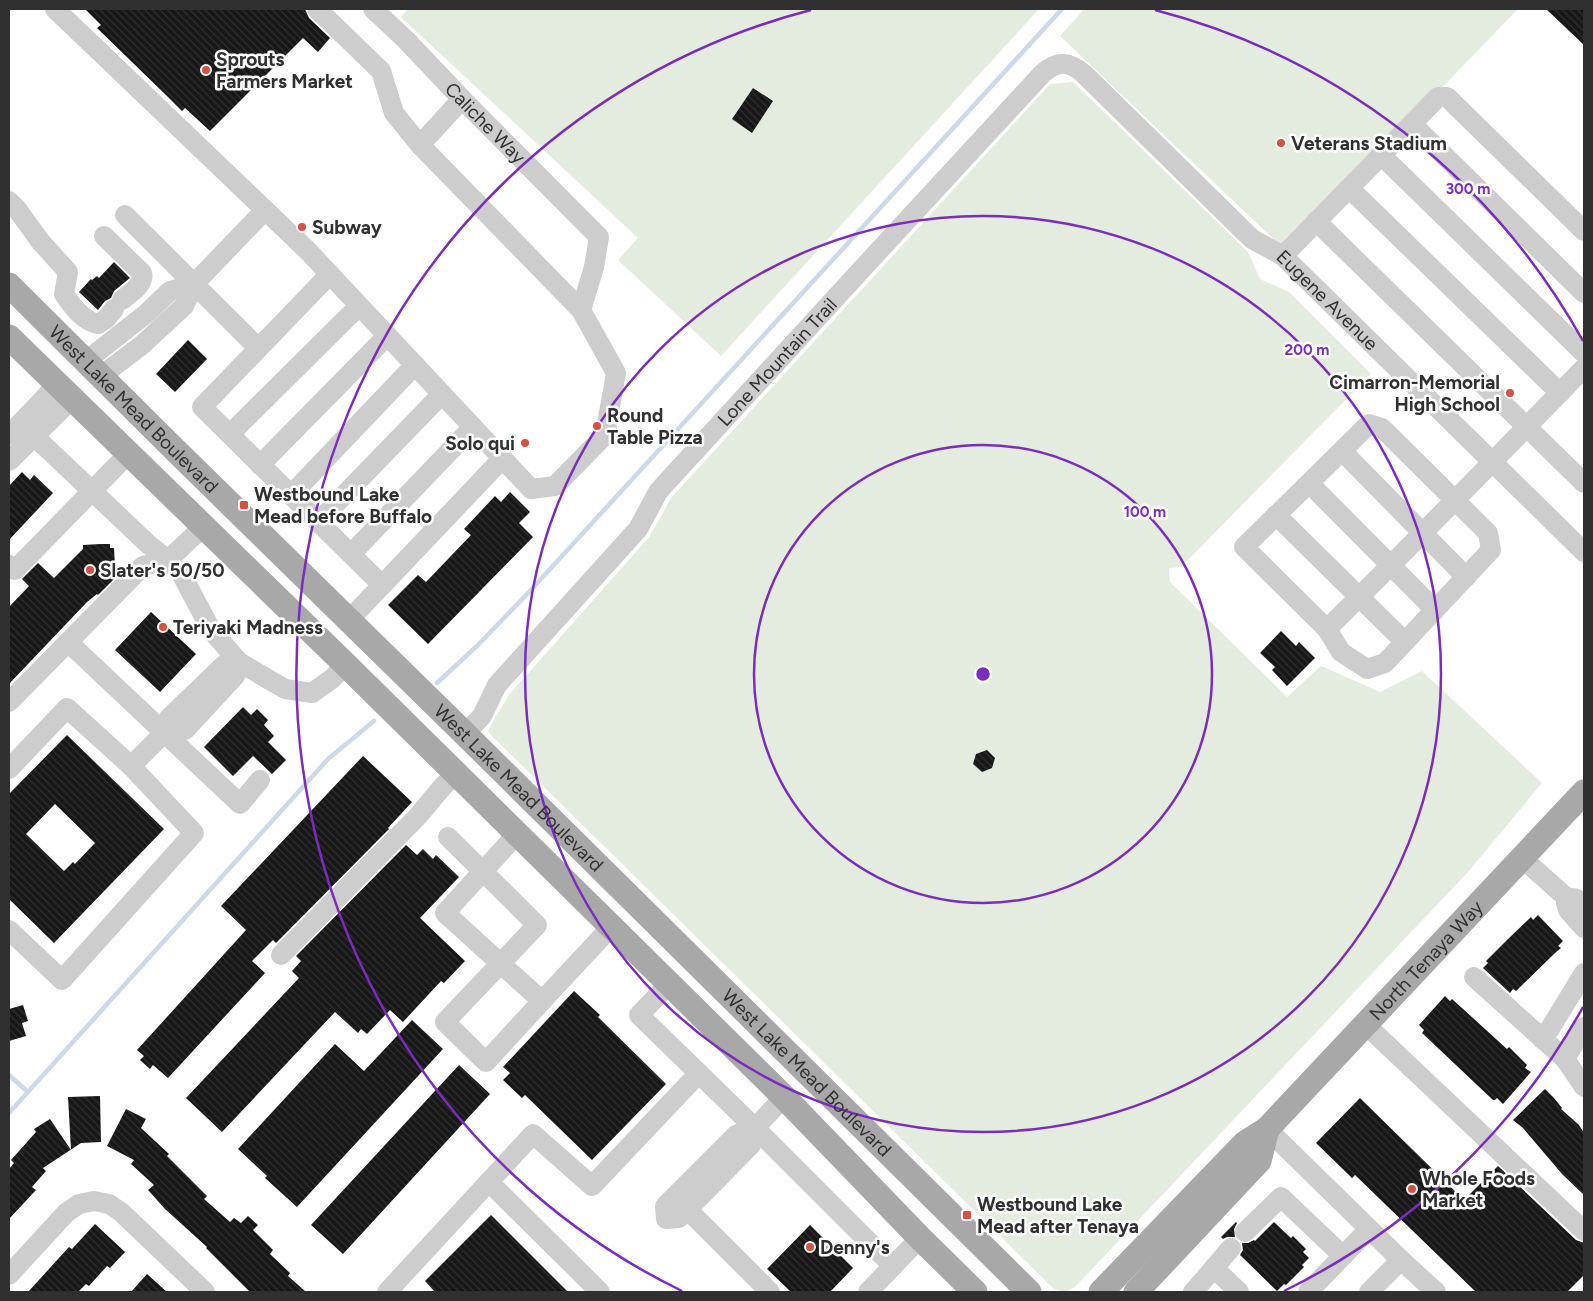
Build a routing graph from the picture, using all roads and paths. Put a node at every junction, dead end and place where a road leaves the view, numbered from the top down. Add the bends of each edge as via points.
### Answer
1 (56, 9) edge
2 (317, 9) edge
3 (373, 9) edge
4 (1062, 64) joint
5 (462, 99) junction
6 (1412, 124) junction
7 (420, 144) junction
8 (1381, 155) junction
9 (1349, 188) junction
10 (9, 201) edge
11 (265, 210) junction
12 (124, 215) dead end
13 (1316, 221) junction
14 (1584, 231) edge
15 (104, 236) dead end
16 (1283, 256) junction
17 (330, 274) junction
18 (194, 284) junction
19 (9, 285) edge
20 (1584, 293) edge
21 (359, 306) junction
22 (581, 310) junction
23 (387, 336) junction
24 (9, 337) edge
25 (258, 348) junction
26 (1584, 354) edge
27 (415, 365) junction
28 (1584, 368) edge
29 (94, 369) junction
30 (65, 391) junction
31 (1560, 393) junction
32 (442, 394) junction
33 (18, 426) edge
34 (474, 427) junction
35 (1527, 427) junction
36 (230, 434) junction
37 (1342, 451) junction
38 (129, 453) junction
39 (503, 458) junction
40 (9, 461) edge
41 (1492, 461) junction
42 (260, 465) junction
43 (1309, 483) junction
44 (1584, 483) edge
45 (93, 491) junction
46 (290, 494) junction
47 (1455, 500) junction
48 (1276, 515) junction
49 (318, 522) junction
50 (204, 526) junction
51 (1422, 533) junction
52 (1584, 552) edge
53 (351, 554) junction
54 (168, 560) junction
55 (9, 565) edge
56 (1390, 566) junction
57 (301, 574) junction
58 (1466, 577) junction
59 (382, 585) junction
60 (1359, 597) junction
61 (1435, 610) junction
62 (349, 620) junction
63 (1327, 629) junction
64 (68, 642) junction
65 (1405, 642) junction
66 (239, 662) junction
67 (345, 664) junction
68 (9, 702) edge
69 (462, 730) junction
70 (165, 732) junction
71 (132, 766) junction
72 (9, 769) edge
73 (457, 775) junction
74 (260, 780) dead end
75 (1584, 792) edge
76 (517, 834) junction
77 (448, 838) dead end
78 (1522, 858) junction
79 (592, 859) junction
80 (483, 872) junction
81 (1580, 914) edge
82 (611, 927) junction
83 (9, 930) edge
84 (281, 955) dead end
85 (500, 963) junction
86 (1584, 972) edge
87 (1474, 977) dead end
88 (669, 984) junction
89 (542, 1001) junction
90 (1365, 1024) junction
91 (1584, 1027) edge
92 (1543, 1040) junction
93 (1565, 1059) junction
94 (698, 1073) junction
95 (807, 1073) junction
96 (1584, 1087) edge
97 (784, 1097) junction
98 (755, 1128) junction
99 (1267, 1129) junction
100 (489, 1182) junction
101 (1369, 1229) junction
102 (1584, 1231) edge
103 (1245, 1232) dead end
104 (920, 1238) junction
105 (1231, 1248) dead end
106 (1343, 1256) junction
107 (1400, 1260) junction
108 (893, 1266) junction
109 (1214, 1268) junction
110 (9, 1275) edge
111 (1433, 1291) edge
112 (205, 1292) edge
113 (387, 1292) edge
114 (600, 1292) edge
115 (770, 1292) edge
116 (868, 1292) edge
117 (972, 1292) edge
118 (1029, 1292) edge
119 (1101, 1292) edge
120 (1136, 1292) edge
121 (1193, 1292) edge
122 (1239, 1292) edge
123 (1308, 1292) edge
124 (1368, 1292) edge

1 - 11 street
2 - 7 street via 381,71 394,113
3 - 5 street, Caliche Way
4 - 16 street, Eugene Avenue via 1075,66 1084,74 1252,239
4 - 69 street, Lone Mountain Trail via 1042,74 664,485 638,529 503,677 482,716
5 - 7 street
5 - 22 street, Caliche Way via 600,237
6 - 8 street
6 - 14 street via 1438,97 1447,97
6 - 20 street
7 - 22 street
8 - 9 street
8 - 26 street
9 - 13 street
9 - 31 street
10 - 15 street via 68,272 64,294 70,304 85,318 98,324 142,283 143,277
11 - 17 street
11 - 18 street
12 - 18 street
13 - 16 street
13 - 35 street
16 - 41 street, Eugene Avenue
17 - 21 street
17 - 25 street
18 - 25 street
18 - 29 street via 184,306 142,344
19 - 29 main road, West Lake Mead Boulevard
21 - 23 street
21 - 36 street
22 - 39 street via 616,373 606,435 555,486 532,489
23 - 27 street
23 - 42 street
24 - 30 main road, West Lake Mead Boulevard
25 - 36 street via 202,407
27 - 32 street
27 - 46 street
28 - 31 street
29 - 30 main road
29 - 57 main road, West Lake Mead Boulevard
30 - 33 street
30 - 38 main road, West Lake Mead Boulevard
31 - 35 street
32 - 34 street
32 - 49 street
33 - 40 street
33 - 45 street
34 - 39 street
34 - 53 street
35 - 41 street
35 - 44 street
36 - 42 street
37 - 43 street
37 - 47 street via 1370,424 1382,428
37 - 51 street
38 - 45 street
38 - 50 main road, West Lake Mead Boulevard
39 - 59 street
41 - 47 street
41 - 52 street, Eugene Avenue
42 - 46 street
43 - 48 street
43 - 56 street
45 - 54 street
45 - 55 street via 14,570
46 - 49 street
47 - 51 street
47 - 58 street via 1488,533 1491,550
48 - 60 street
48 - 63 street via 1244,546
49 - 53 street
50 - 54 street
50 - 57 main road via 218,520 238,538
50 - 67 main road, West Lake Mead Boulevard
51 - 56 street
51 - 58 street
53 - 59 street
54 - 64 street via 143,566
54 - 66 street via 181,573 211,630
56 - 60 street
56 - 61 street
57 - 62 main road, West Lake Mead Boulevard
58 - 61 street
59 - 62 street
60 - 63 street
60 - 65 street
61 - 65 street
62 - 69 main road, West Lake Mead Boulevard
63 - 65 street via 1341,652 1367,669 1385,662
64 - 68 street
64 - 70 street
66 - 67 street via 284,689 312,693 333,678
66 - 70 street via 235,676 185,730
67 - 69 main road via 375,674 458,755 467,749
67 - 73 main road, West Lake Mead Boulevard
69 - 79 main road, West Lake Mead Boulevard
70 - 71 street
70 - 74 street via 240,804
71 - 72 street via 67,708
71 - 83 street via 194,833 62,980
73 - 76 main road, West Lake Mead Boulevard
73 - 79 main road via 468,772 482,777 538,829
73 - 84 street
75 - 78 main road, North Tenaya Way
76 - 80 street
76 - 82 main road, West Lake Mead Boulevard
77 - 80 street
78 - 81 street
78 - 90 main road, North Tenaya Way
79 - 95 main road, West Lake Mead Boulevard
80 - 85 street via 537,925
80 - 85 street via 445,913
82 - 88 main road, West Lake Mead Boulevard
82 - 89 street
85 - 89 street
85 - 89 street via 445,1022 486,1062
86 - 92 street
87 - 92 street
88 - 94 street via 639,1015
88 - 97 main road, West Lake Mead Boulevard
90 - 99 main road, North Tenaya Way
90 - 102 street
91 - 93 street
92 - 93 street
93 - 96 street
94 - 98 street
94 - 100 street via 592,1186 533,1134
95 - 97 main road
95 - 118 main road, West Lake Mead Boulevard
97 - 98 street
97 - 104 main road, West Lake Mead Boulevard
98 - 108 street
98 - 115 street via 736,1135 665,1206 666,1219 679,1218 688,1210
99 - 101 street
99 - 119 main road, North Tenaya Way via 1246,1143
99 - 120 main road, North Tenaya Way via 1259,1160
100 - 113 street
100 - 114 street
101 - 106 street
101 - 107 street
103 - 106 street via 1281,1197
104 - 108 street
104 - 117 main road, West Lake Mead Boulevard
105 - 109 street
106 - 123 street
107 - 111 street
107 - 124 street
108 - 116 street
109 - 121 street
109 - 122 street
110 - 112 street via 66,1213 79,1204 94,1201 109,1204 121,1212

